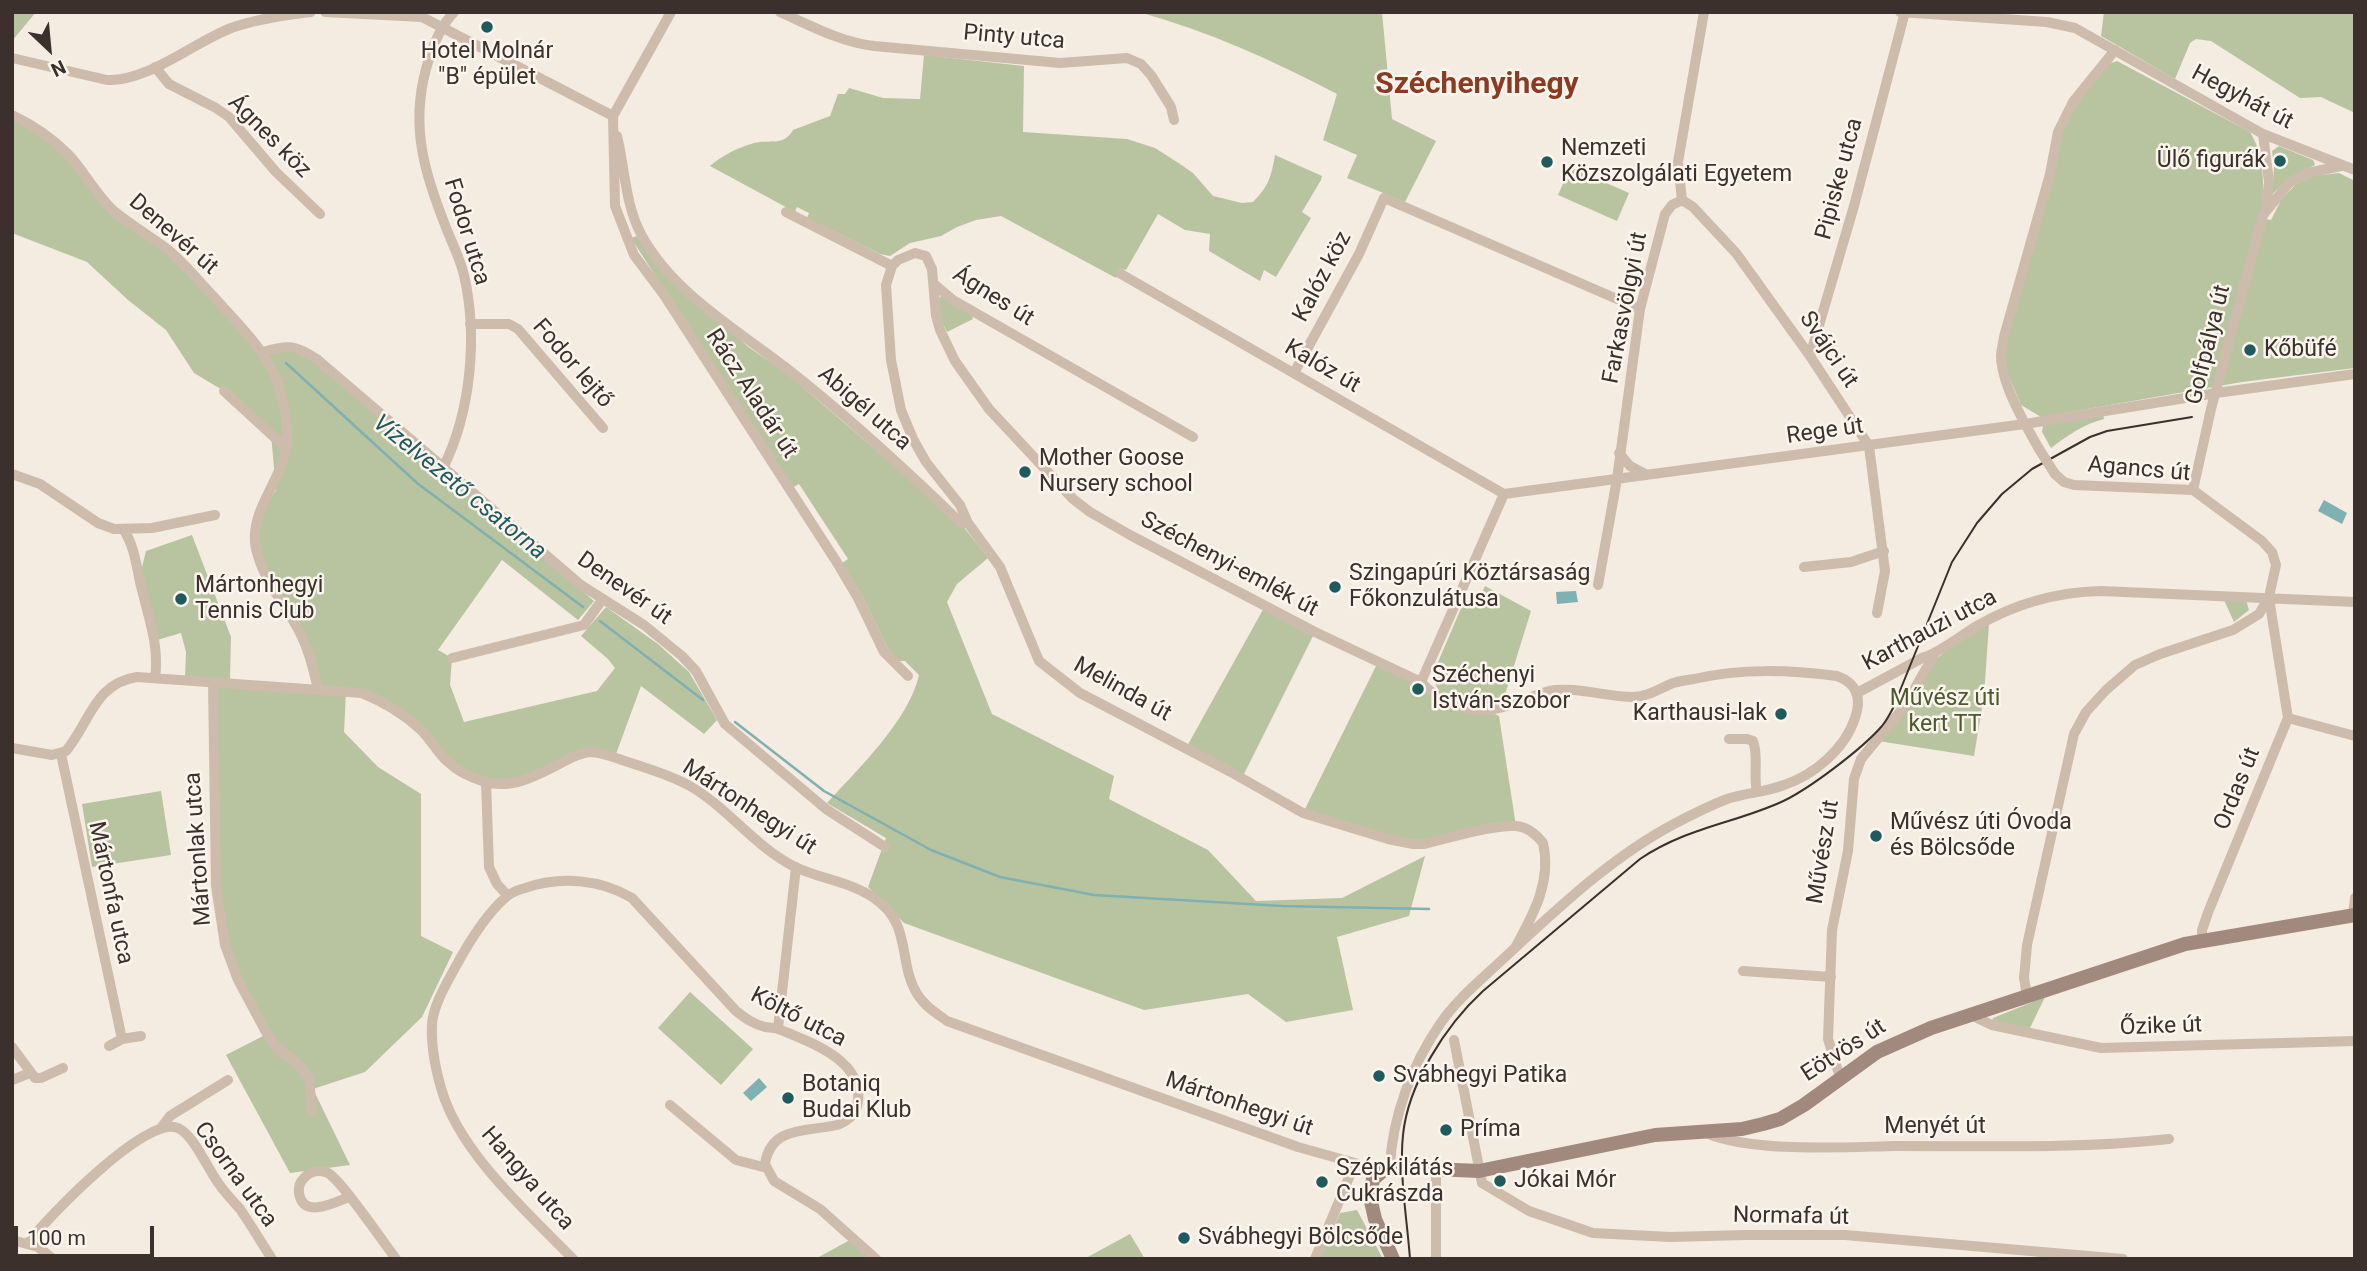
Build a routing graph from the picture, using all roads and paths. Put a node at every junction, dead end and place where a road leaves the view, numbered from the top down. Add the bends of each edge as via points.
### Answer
1 (311, 12) edge
2 (325, 12) edge
3 (454, 12) edge
4 (671, 12) edge
5 (780, 12) edge
6 (1704, 12) edge
7 (1903, 12) edge
8 (423, 15) edge
9 (444, 27) junction
10 (2115, 50) junction
11 (12, 58) edge
12 (155, 67) junction
13 (12, 115) edge
14 (613, 116) junction
15 (1174, 120) dead end
16 (2263, 134) junction
17 (2341, 166) junction
18 (2355, 170) edge
19 (1682, 200) junction
20 (2265, 211) junction
21 (786, 212) dead end
22 (320, 214) dead end
23 (891, 266) junction
24 (1121, 274) dead end
25 (934, 284) junction
26 (1640, 309) junction
27 (470, 324) junction
28 (730, 326) joint
29 (263, 352) junction
30 (1810, 356) junction
31 (1294, 373) junction
32 (2355, 374) edge
33 (223, 391) dead end
34 (2216, 393) junction
35 (2025, 424) junction
36 (603, 428) dead end
37 (1193, 438) dead end
38 (1869, 446) junction
39 (286, 448) junction
40 (1619, 453) junction
41 (443, 468) junction
42 (12, 474) edge
43 (1646, 475) junction
44 (1617, 479) junction
45 (2193, 490) junction
46 (1504, 494) junction
47 (215, 515) dead end
48 (968, 523) junction
49 (124, 530) junction
50 (1884, 551) junction
51 (1804, 567) dead end
52 (1598, 584) dead end
53 (2269, 597) junction
54 (602, 600) junction
55 (2355, 602) edge
56 (1877, 613) dead end
57 (1934, 655) junction
58 (452, 658) dead end
59 (908, 676) dead end
60 (155, 678) junction
61 (213, 682) junction
62 (1421, 682) junction
63 (318, 689) junction
64 (1857, 693) junction
65 (2288, 718) junction
66 (2355, 736) edge
67 (1729, 739) dead end
68 (12, 748) edge
69 (61, 754) junction
70 (486, 782) junction
71 (1756, 792) junction
72 (885, 847) dead end
73 (796, 867) junction
74 (507, 895) junction
75 (2355, 898) edge
76 (2354, 915) edge
77 (2203, 940) junction
78 (1515, 948) junction
79 (1743, 971) dead end
80 (1831, 977) junction
81 (2027, 996) junction
82 (1975, 1013) junction
83 (778, 1028) junction
84 (141, 1036) dead end
85 (122, 1039) junction
86 (1454, 1040) dead end
87 (2355, 1041) edge
88 (109, 1046) dead end
89 (12, 1047) edge
90 (63, 1068) dead end
91 (30, 1073) junction
92 (1840, 1077) junction
93 (12, 1080) edge
94 (228, 1080) dead end
95 (670, 1105) dead end
96 (312, 1111) dead end
97 (161, 1129) junction
98 (1702, 1132) junction
99 (2169, 1139) dead end
100 (1355, 1163) junction
101 (1391, 1167) junction
102 (767, 1168) junction
103 (1436, 1170) junction
104 (1479, 1171) junction
105 (1377, 1175) junction
106 (349, 1197) junction
107 (12, 1240) edge
108 (28, 1242) junction
109 (2084, 1258) edge
110 (53, 1259) edge
111 (272, 1259) edge
112 (396, 1259) edge
113 (573, 1259) edge
114 (876, 1259) edge
115 (1315, 1259) edge
116 (1393, 1259) edge
117 (1437, 1259) edge
118 (2123, 1259) edge

1 - 12 street via 232,28
2 - 8 street
3 - 9 street, Fodor utca
4 - 14 street
5 - 15 street, Pinty utca via 859,44 1060,64 1127,58 1151,75
6 - 19 street via 1678,162
7 - 10 street, Hegyhát út via 2057,23
7 - 30 street, Pipiske utca
8 - 9 street
9 - 14 street
9 - 27 street, Fodor utca via 423,80 418,133 433,193 464,275
10 - 16 street, Hegyhát út
10 - 35 street, Agancs út via 2073,102 2058,132 2005,333 2002,363
11 - 12 street via 107,80 130,78
12 - 22 street, Ágnes köz via 169,84 229,117
13 - 29 street, Denevér út via 69,155 98,194 169,250
14 - 28 street, Rácz Aladár út via 629,198 641,233 666,270
14 - 59 street, Rácz Aladár út via 615,206 634,255 836,561 884,652
16 - 17 street, Hegyhát út
16 - 20 street, Golfpálya út via 2269,182
17 - 18 street, Hegyhát út
17 - 20 street, Golfpálya út via 2308,173 2289,183
19 - 26 street, Farkasvölgyi út via 1665,214
19 - 30 street, Svájci út via 1736,253
20 - 34 street, Golfpálya út
21 - 23 street
23 - 25 street, Ágnes út via 909,254 926,256
23 - 48 street, Melinda út via 887,311 901,410 926,462 960,505
24 - 31 street, Kalóz út
25 - 37 street, Ágnes út via 953,300
25 - 62 street, Széchenyi-emlék út via 940,330 965,376 989,409 1073,499 1142,542
26 - 31 street, Kalóz köz via 1384,198
26 - 40 street, Farkasvölgyi út
27 - 36 street, Fodor lejtő via 509,324 518,329
27 - 41 street, Fodor utca via 469,379 458,434
28 - 48 street, Abigél utca via 827,402 961,523
29 - 39 street via 279,384 286,414
29 - 41 street, Denevér út via 292,346 302,349
30 - 38 street, Svájci út
31 - 46 street, Kalóz út
32 - 34 street, Rege út
33 - 39 street
34 - 35 street, Rege út
34 - 45 street, Golfpálya út
35 - 38 street, Rege út
35 - 45 street, Agancs út, bridge via 2064,482
38 - 43 street, Rege út
38 - 50 street, Svájci út
39 - 63 street via 284,463 254,524 256,547 272,587 299,630
40 - 43 street
40 - 44 street, Farkasvölgyi út
41 - 54 street, Denevér út
42 - 49 street via 40,484 98,523
43 - 44 street, Rege út
44 - 46 street, Rege út
44 - 52 street, Farkasvölgyi út
45 - 53 street, Agancs út via 2272,552 2276,565
46 - 62 street
47 - 49 street
48 - 78 street, Melinda út via 1000,567 1040,661 1080,693 1303,813 1366,833 1413,845 1496,828 1516,827 1538,836 1546,860 1538,906
49 - 60 street via 154,641
50 - 51 street via 1851,562
50 - 56 street, Svájci út
53 - 55 street, Karthauzi utca
53 - 57 street, Karthauzi utca via 2101,591 2061,594 2005,611
53 - 65 street
53 - 81 street via 2259,614 2233,630 2135,665 2086,712 2074,734 2027,945
54 - 58 street via 584,625
54 - 72 street, Denevér út via 644,625 682,656 696,671 725,724 827,810
57 - 64 street, Karthauzi utca
57 - 80 street, Művész út via 1904,707 1857,767 1832,930
60 - 61 street, Mártonhegyi út
60 - 69 street, Mártonhegyi út via 128,678 112,685
61 - 63 street, Mártonhegyi út
61 - 96 street, Mártonlak utca via 216,886 225,945 267,1034 309,1078
62 - 64 street, Széchenyi-emlék út via 1457,706 1488,710 1550,691 1634,697 1706,676 1771,670 1837,676 1847,679
63 - 70 street, Mártonhegyi út via 362,693 387,703 422,730 447,762
64 - 71 street, Karthauzi utca via 1852,726 1829,757 1795,781
65 - 66 street
65 - 77 street, Ordas út via 2208,910
67 - 71 street via 1753,741
68 - 69 street
69 - 85 street, Mártonfa utca
70 - 73 street, Mártonhegyi út via 513,784 582,754 605,755 689,785
70 - 74 street via 489,867
71 - 78 street, Karthauzi utca via 1717,803 1648,839
73 - 83 street
73 - 100 street, Mártonhegyi út via 880,902 900,931 916,993 947,1021 1298,1147
74 - 83 street, Költő utca via 554,882 589,882 617,889 632,898 736,1011 761,1026
74 - 113 street, Hangya utca via 474,935 441,995 432,1022 433,1053 441,1090 467,1142
75 - 76 street
76 - 77 street, Eötvös út
77 - 81 street, Eötvös út
78 - 101 street, Karthauzi utca via 1442,1021 1424,1050 1397,1117
79 - 80 street
80 - 92 street, Művész út via 1828,1039
81 - 82 street, Eötvös út
82 - 87 street, Őzike út via 1992,1025 2101,1048
82 - 92 street, Eötvös út via 1897,1042
83 - 102 street, Költő utca via 841,1060 857,1081 859,1104 856,1113 839,1124 782,1137 769,1150
84 - 85 street
85 - 88 street
86 - 104 street
89 - 91 street
90 - 91 street via 41,1078
91 - 93 street
92 - 98 street, Eötvös út via 1780,1119 1742,1129
94 - 97 street, Csorna utca via 170,1116
95 - 102 street via 736,1160
97 - 108 street, Csorna utca via 92,1176
97 - 111 street, Csorna utca via 169,1126 186,1134
98 - 99 street, Menyét út via 1731,1141 1799,1146 2043,1146
98 - 104 street, Eötvös út via 1623,1140
100 - 105 street
100 - 115 street
101 - 103 street, Eötvös út
101 - 105 street
102 - 114 street via 774,1181 820,1209
103 - 104 street, Eötvös út
103 - 117 street
104 - 109 street, Normafa út via 1482,1183 1511,1202 1593,1233 1846,1236
105 - 116 street via 1371,1187 1371,1208
106 - 106 street via 312,1208 298,1189 300,1182 318,1170 332,1175
106 - 112 street
107 - 108 street
108 - 110 street
109 - 118 street, Normafa út

